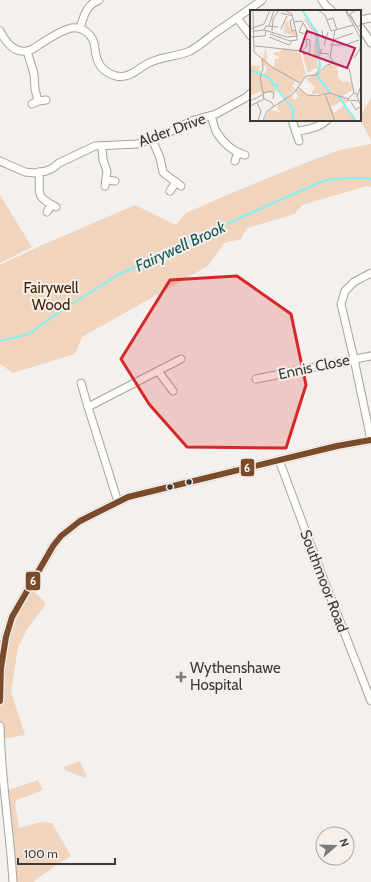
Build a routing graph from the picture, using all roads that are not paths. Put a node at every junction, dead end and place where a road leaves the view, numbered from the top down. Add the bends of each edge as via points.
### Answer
1 (98, 0) edge
2 (262, 0) edge
3 (322, 0) edge
4 (331, 10) edge
5 (237, 18) junction
6 (371, 18) edge
7 (361, 20) edge
8 (80, 28) junction
9 (361, 28) edge
10 (1, 34) edge
11 (250, 35) edge
12 (370, 39) edge
13 (27, 51) junction
14 (250, 94) edge
15 (46, 100) dead end
16 (211, 116) junction
17 (292, 121) edge
18 (326, 121) edge
19 (296, 132) junction
20 (152, 139) junction
21 (299, 141) dead end
22 (102, 146) junction
23 (0, 161) edge
24 (235, 161) dead end
25 (39, 172) junction
26 (115, 181) dead end
27 (170, 191) dead end
28 (47, 212) dead end
29 (371, 273) edge
30 (371, 356) edge
31 (181, 359) dead end
32 (354, 359) junction
33 (158, 371) junction
34 (256, 379) dead end
35 (81, 382) dead end
36 (173, 391) dead end
37 (88, 407) junction
38 (371, 440) edge
39 (279, 460) junction
40 (118, 502) junction
41 (3, 636) edge
42 (0, 701) edge
43 (371, 701) edge
44 (0, 726) edge
45 (13, 882) edge

1 - 8 street via 86,10
2 - 5 street
3 - 4 street
5 - 8 street via 190,50 145,64 131,74 122,76 110,74 102,68 96,59 92,38
5 - 11 street
6 - 7 street
8 - 13 street via 66,30
9 - 12 street
10 - 13 street via 14,48
13 - 15 street via 34,74 35,103
14 - 16 street, Alder Drive
16 - 20 street, Alder Drive via 193,120
16 - 24 street via 220,138 226,145 242,153
17 - 19 street
18 - 19 street via 319,126
19 - 21 street
20 - 22 street, Alder Drive via 137,144
20 - 27 street via 163,172 178,184
22 - 25 street, Alder Drive via 94,146
22 - 26 street via 107,170 106,183
23 - 25 street via 25,172
25 - 28 street via 40,196 53,206
29 - 32 street via 344,291 340,304
30 - 32 street, Ennis Close
31 - 33 street
32 - 34 street, Ennis Close
32 - 38 street
33 - 36 street
33 - 37 street
35 - 37 street
37 - 40 street
38 - 39 street
39 - 40 street
39 - 43 street, Southmoor Road
40 - 41 street via 80,521 61,536
41 - 42 street
44 - 45 street

